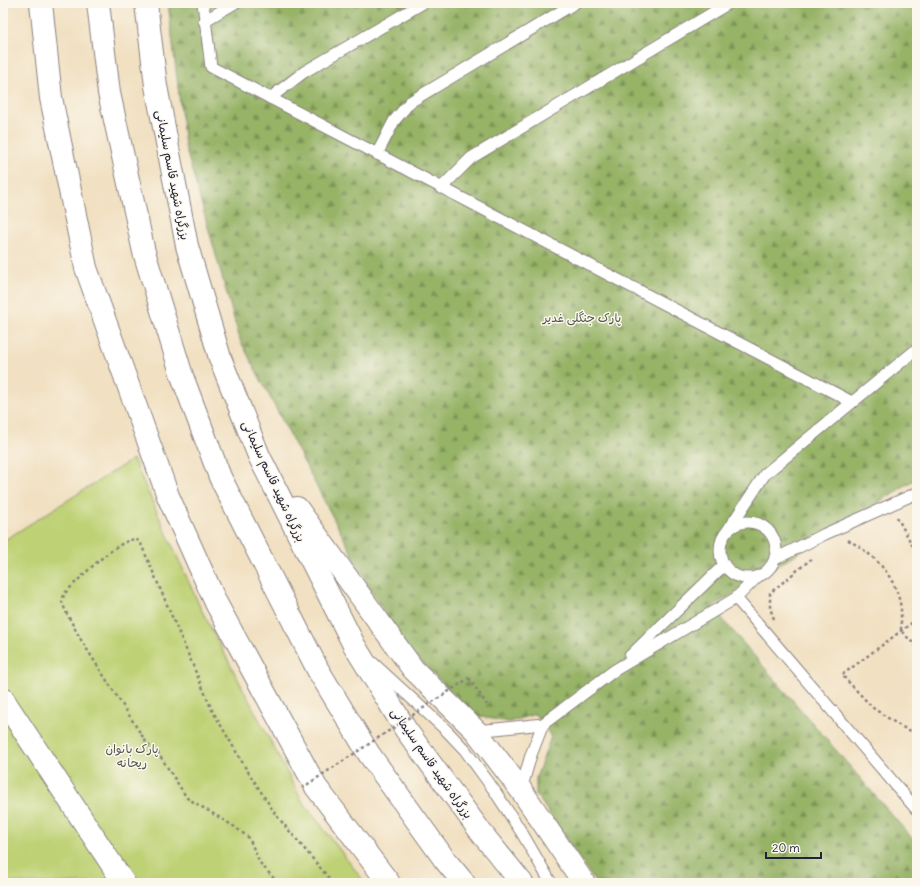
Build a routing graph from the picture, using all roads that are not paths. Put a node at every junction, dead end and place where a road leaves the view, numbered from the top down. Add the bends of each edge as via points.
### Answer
1 (41, 3) edge
2 (98, 3) edge
3 (146, 3) edge
4 (203, 3) edge
5 (235, 3) edge
6 (423, 3) edge
7 (575, 3) edge
8 (729, 3) edge
9 (204, 21) junction
10 (270, 98) junction
11 (377, 154) junction
12 (441, 188) junction
13 (917, 349) edge
14 (852, 402) junction
15 (259, 456) junction
16 (917, 493) edge
17 (728, 530) junction
18 (775, 559) junction
19 (724, 565) junction
20 (758, 576) junction
21 (736, 598) junction
22 (354, 645) junction
23 (616, 670) junction
24 (3, 699) edge
25 (543, 724) junction
26 (476, 731) junction
27 (521, 790) junction
28 (917, 810) edge
29 (124, 883) edge
30 (389, 883) edge
31 (464, 883) edge
32 (522, 883) edge
33 (551, 883) edge
34 (584, 883) edge

1 - 30 main road via 51,98 86,268 168,496 216,603 316,787
2 - 31 main road via 109,93 144,252 182,376 220,477 318,670 369,754
3 - 15 main road, بزرگراه شهید قاسم سلیمانی via 156,86 187,246 220,358
4 - 9 lane
5 - 9 lane
6 - 10 lane via 304,72
7 - 11 lane via 410,102 394,120
8 - 12 lane via 471,158
9 - 10 lane via 211,67
10 - 11 lane
11 - 12 lane
12 - 14 lane
13 - 14 lane
14 - 17 lane via 765,474
15 - 22 main road, بزرگراه شهید قاسم سلیمانی
15 - 26 main road via 413,669
16 - 18 lane
17 - 18 lane via 738,523 751,522 763,526 772,535 776,547
17 - 19 lane via 721,540 720,553
18 - 20 lane via 768,570
19 - 20 lane via 733,574 745,578
19 - 23 lane
20 - 21 lane
21 - 23 lane
21 - 28 lane
22 - 32 main road, بزرگراه شهید قاسم سلیمانی via 406,730 483,835
22 - 33 lane via 465,750 522,833
23 - 25 lane
24 - 29 main road
25 - 26 lane
25 - 27 lane
26 - 27 main road
27 - 34 main road

